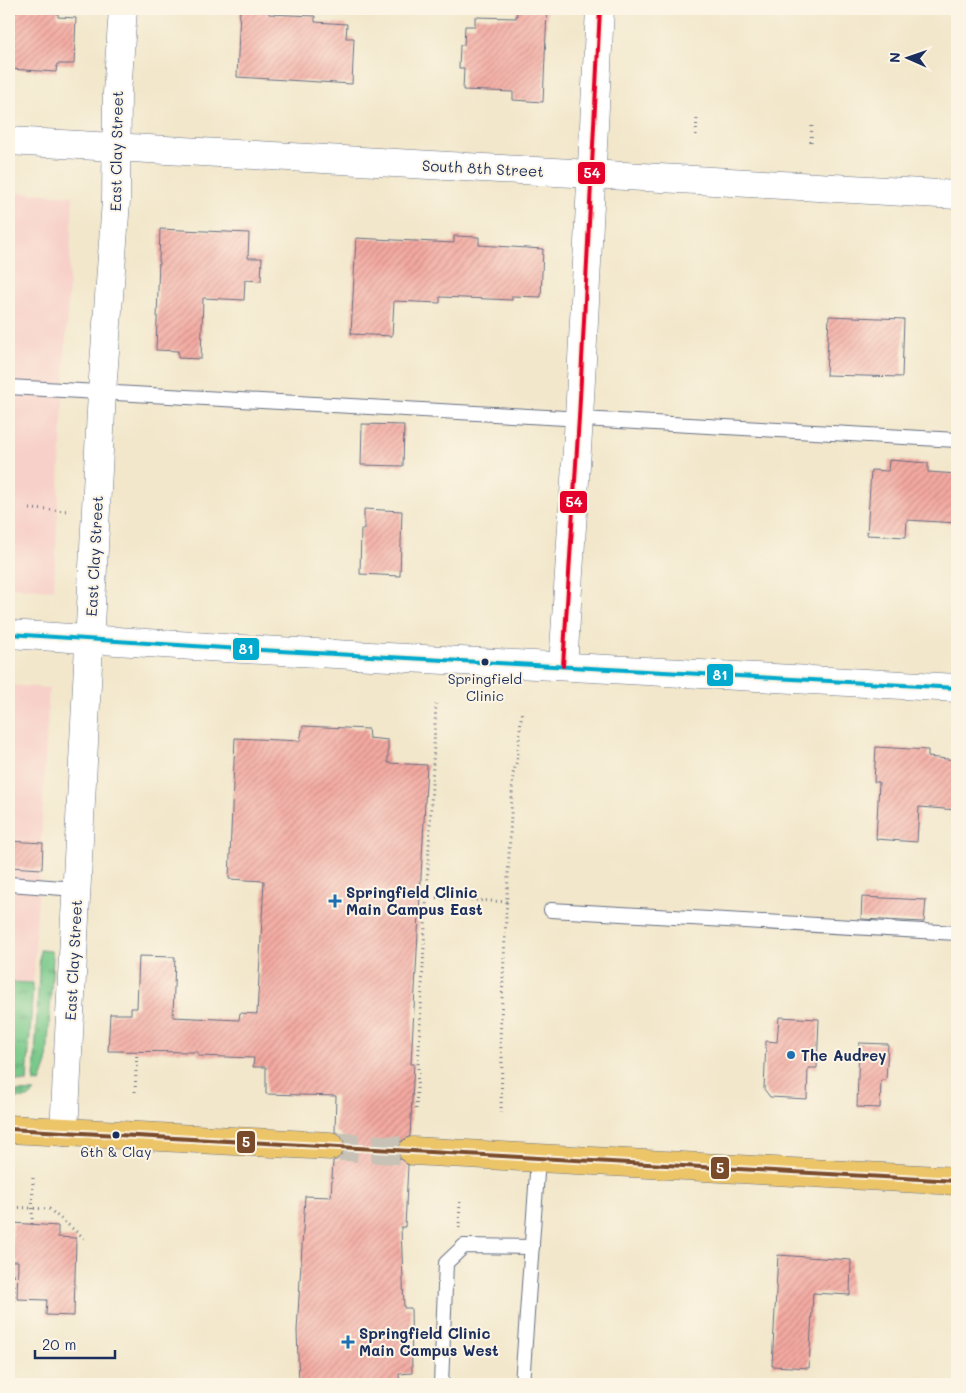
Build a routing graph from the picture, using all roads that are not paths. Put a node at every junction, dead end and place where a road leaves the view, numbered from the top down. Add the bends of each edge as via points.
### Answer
1 (123, 9) edge
2 (600, 9) edge
3 (9, 141) edge
4 (117, 147) junction
5 (592, 175) junction
6 (957, 195) edge
7 (9, 387) edge
8 (102, 392) junction
9 (579, 418) junction
10 (957, 440) edge
11 (9, 634) edge
12 (89, 638) junction
13 (563, 666) junction
14 (957, 688) edge
15 (9, 884) edge
16 (76, 888) junction
17 (551, 910) dead end
18 (957, 933) edge
19 (9, 1129) edge
20 (64, 1132) junction
21 (330, 1146) tunnel mouth
22 (412, 1152) tunnel mouth
23 (538, 1159) junction
24 (957, 1181) edge
25 (532, 1247) junction
26 (441, 1384) edge
27 (522, 1384) edge

1 - 4 street, East Clay Street
2 - 5 street
3 - 4 street, South 8th Street
4 - 5 street, South 8th Street
4 - 8 street, East Clay Street
5 - 6 street, South 8th Street
5 - 9 street
7 - 8 lane
8 - 9 lane
8 - 12 street, East Clay Street
9 - 10 lane
9 - 13 street
11 - 12 street
12 - 13 street
12 - 16 street, East Clay Street
13 - 14 street
15 - 16 lane
16 - 20 street, East Clay Street
17 - 18 lane
19 - 20 main road
20 - 21 main road
22 - 23 main road
23 - 24 main road
23 - 25 lane
25 - 26 lane via 464,1246 446,1263
25 - 27 lane

